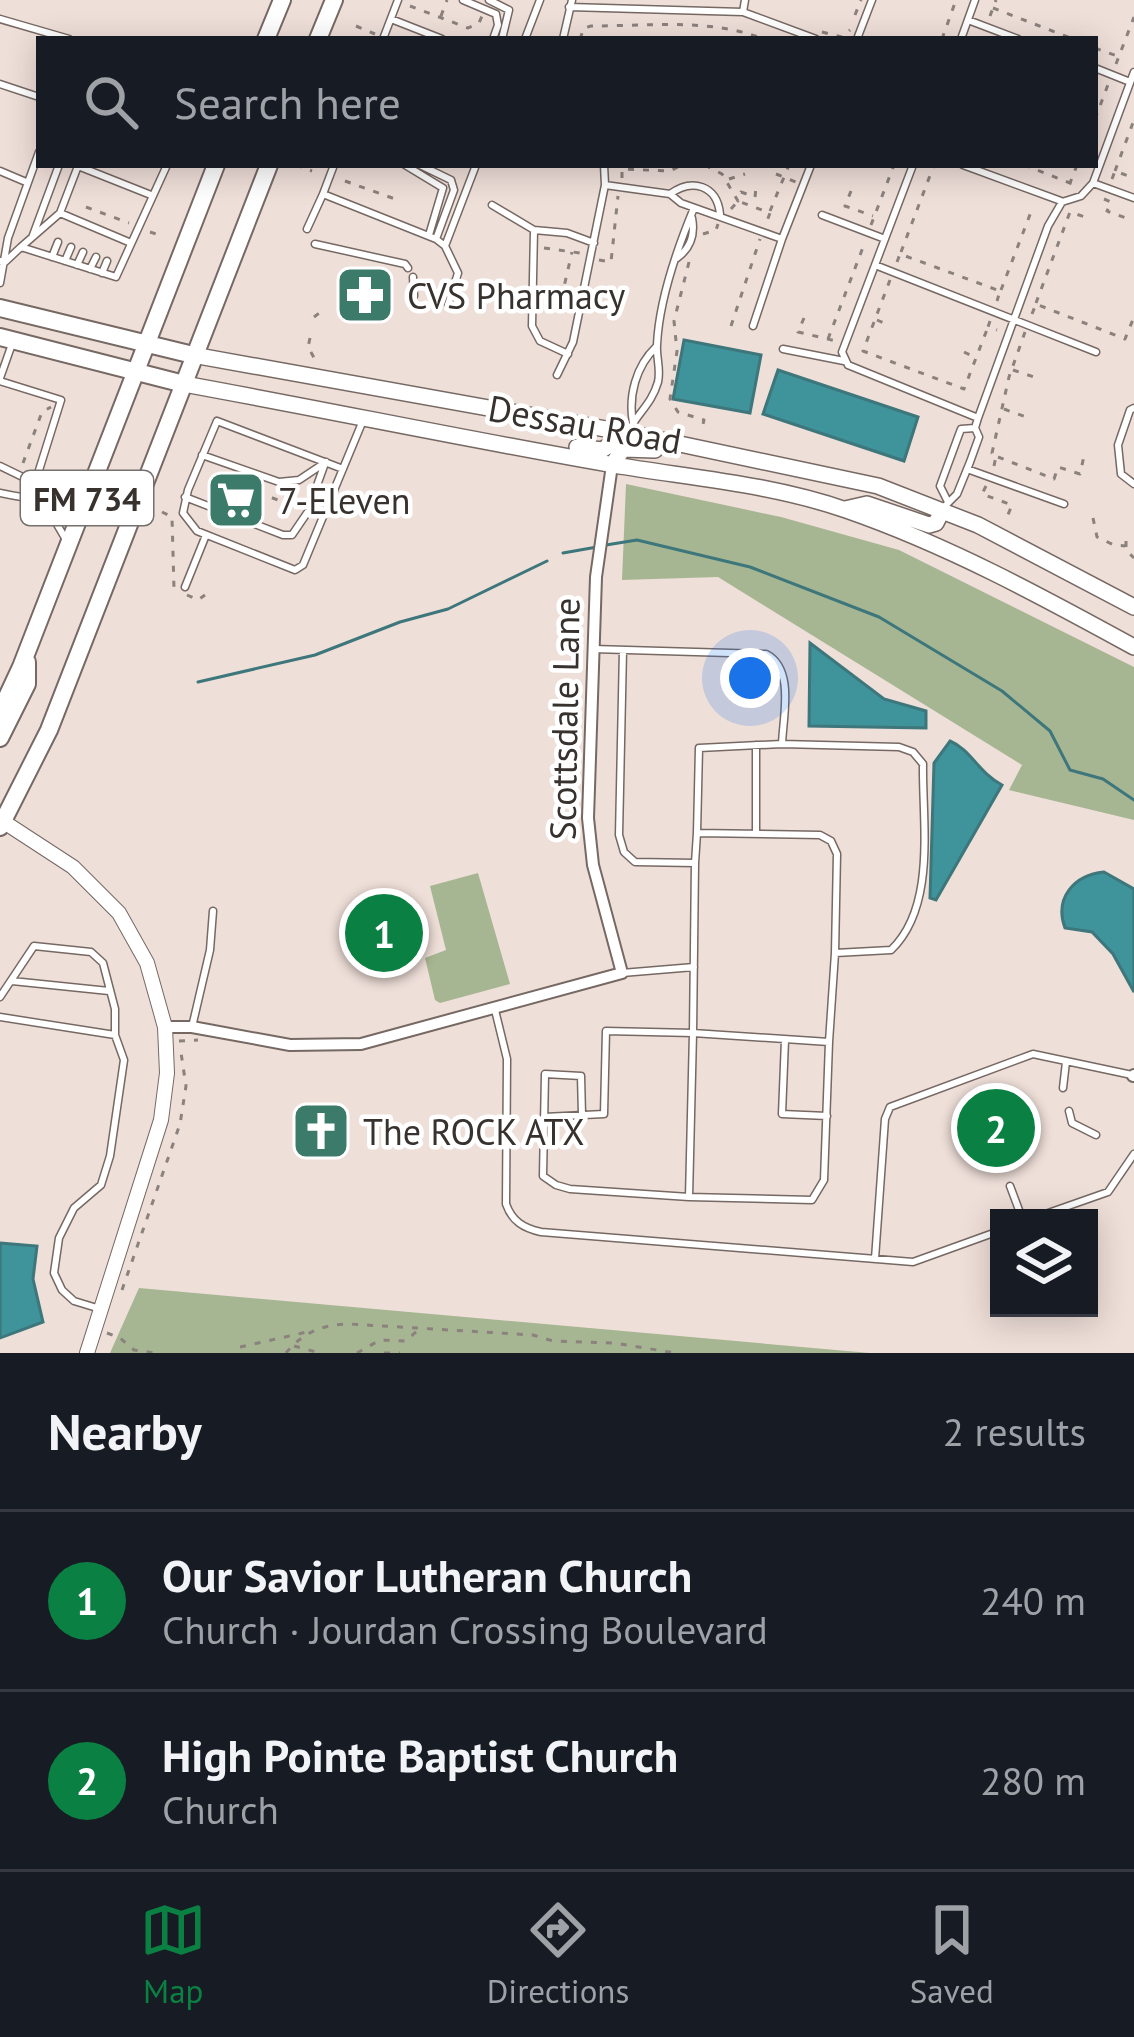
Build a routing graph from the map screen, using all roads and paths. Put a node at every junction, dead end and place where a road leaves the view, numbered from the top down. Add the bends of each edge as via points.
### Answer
1 (282, 0) edge
2 (334, 0) edge
3 (398, 0) edge
4 (447, 0) edge
5 (464, 0) edge
6 (488, 0) edge
7 (745, 0) edge
8 (861, 0) edge
9 (872, 0) edge
10 (956, 0) edge
11 (975, 0) edge
12 (996, 0) edge
13 (536, 1) edge
14 (571, 4) edge
15 (657, 4) edge
16 (410, 6) dead end
17 (993, 8) junction
18 (472, 9) dead end
19 (743, 12) junction
20 (1134, 16) edge
21 (438, 17) junction
22 (678, 17) dead end
23 (989, 18) dead end
24 (0, 19) edge
25 (391, 19) junction
26 (968, 20) junction
27 (356, 26) dead end
28 (678, 26) junction
29 (432, 28) dead end
30 (810, 28) dead end
31 (60, 36) edge
32 (267, 36) edge
33 (319, 36) edge
34 (379, 36) edge
35 (434, 36) edge
36 (494, 36) edge
37 (503, 36) edge
38 (526, 36) edge
39 (564, 36) edge
40 (581, 36) edge
41 (756, 36) edge
42 (808, 36) edge
43 (832, 36) edge
44 (846, 36) edge
45 (858, 36) edge
46 (942, 36) edge
47 (962, 36) edge
48 (1010, 36) edge
49 (1065, 36) edge
50 (1098, 48) edge
51 (1119, 57) junction
52 (1116, 65) dead end
53 (1098, 69) edge
54 (1134, 72) edge
55 (1109, 82) dead end
56 (1130, 82) junction
57 (0, 84) edge
58 (1098, 89) edge
59 (1106, 92) junction
60 (36, 96) edge
61 (1098, 111) edge
62 (1134, 120) edge
63 (36, 159) edge
64 (57, 168) edge
65 (77, 168) edge
66 (83, 168) edge
67 (165, 168) edge
68 (214, 168) edge
69 (268, 168) edge
70 (304, 168) edge
71 (333, 168) edge
72 (410, 168) edge
73 (427, 168) edge
74 (475, 168) edge
75 (604, 168) edge
76 (622, 168) edge
77 (634, 168) edge
78 (676, 168) edge
79 (716, 168) edge
80 (784, 168) edge
81 (810, 168) edge
82 (893, 168) edge
83 (912, 168) edge
84 (933, 168) edge
85 (971, 168) edge
86 (1041, 168) edge
87 (1076, 168) edge
88 (312, 171) dead end
89 (1115, 171) junction
90 (0, 172) edge
91 (745, 174) dead end
92 (780, 176) junction
93 (1134, 178) edge
94 (622, 179) dead end
95 (727, 180) junction
96 (1111, 180) dead end
97 (345, 181) dead end
98 (26, 182) junction
99 (1070, 183) junction
100 (1093, 183) junction
101 (803, 184) junction
102 (605, 185) junction
103 (1080, 186) dead end
104 (756, 188) dead end
105 (850, 191) dead end
106 (323, 194) junction
107 (670, 194) junction
108 (151, 195) junction
109 (619, 196) dead end
110 (1134, 198) edge
111 (395, 199) dead end
112 (1096, 200) dead end
113 (738, 201) junction
114 (1062, 202) junction
115 (492, 205) dead end
116 (86, 207) dead end
117 (731, 209) dead end
118 (693, 212) junction
119 (1031, 212) dead end
120 (770, 213) junction
121 (64, 215) junction
122 (822, 215) dead end
123 (874, 216) junction
124 (719, 218) junction
125 (1088, 218) dead end
126 (1126, 218) dead end
127 (81, 222) junction
128 (766, 223) dead end
129 (129, 224) dead end
130 (871, 226) dead end
131 (94, 227) junction
132 (63, 230) dead end
133 (307, 230) dead end
134 (534, 230) junction
135 (106, 232) junction
136 (150, 232) dead end
137 (76, 235) dead end
138 (159, 235) dead end
139 (697, 236) dead end
140 (32, 237) junction
141 (433, 237) junction
142 (118, 238) junction
143 (761, 238) dead end
144 (782, 238) junction
145 (88, 239) dead end
146 (885, 239) junction
147 (58, 242) dead end
148 (865, 242) dead end
149 (130, 243) junction
150 (594, 243) junction
151 (101, 244) dead end
152 (315, 244) dead end
153 (445, 246) junction
154 (71, 247) dead end
155 (21, 248) junction
156 (543, 248) dead end
157 (113, 249) dead end
158 (693, 249) dead end
159 (83, 252) dead end
160 (572, 252) junction
161 (580, 253) dead end
162 (900, 254) junction
163 (1000, 255) dead end
164 (52, 257) junction
165 (95, 257) dead end
166 (597, 260) dead end
167 (1013, 260) junction
168 (3, 261) edge
169 (64, 261) junction
170 (107, 261) dead end
171 (896, 264) dead end
172 (77, 265) junction
173 (874, 266) junction
174 (408, 268) dead end
175 (90, 269) junction
176 (102, 273) junction
177 (413, 278) dead end
178 (891, 278) dead end
179 (0, 283) edge
180 (1000, 291) junction
181 (414, 296) dead end
182 (998, 301) dead end
183 (1036, 304) junction
184 (448, 305) dead end
185 (0, 308) edge
186 (323, 310) dead end
187 (558, 314) dead end
188 (1032, 314) dead end
189 (992, 316) dead end
190 (314, 317) dead end
191 (1134, 317) edge
192 (804, 318) dead end
193 (1015, 318) junction
194 (875, 320) junction
195 (888, 325) dead end
196 (731, 326) dead end
197 (753, 326) dead end
198 (988, 327) junction
199 (997, 330) dead end
200 (1026, 330) dead end
201 (310, 338) dead end
202 (7, 339) edge
203 (827, 339) junction
204 (837, 341) dead end
205 (146, 345) junction
206 (656, 347) junction
207 (853, 347) dead end
208 (783, 349) dead end
209 (863, 351) junction
210 (964, 352) dead end
211 (1096, 352) dead end
212 (568, 353) junction
213 (193, 355) junction
214 (976, 357) junction
215 (846, 361) junction
216 (318, 364) dead end
217 (1011, 369) junction
218 (136, 372) junction
219 (557, 375) dead end
220 (1037, 379) dead end
221 (0, 380) edge
222 (184, 383) junction
223 (53, 405) dead end
224 (1134, 408) edge
225 (1002, 409) junction
226 (364, 417) junction
227 (1026, 417) dead end
228 (978, 418) junction
229 (236, 428) junction
230 (631, 428) junction
231 (975, 428) junction
232 (249, 433) junction
233 (232, 437) dead end
234 (262, 438) junction
235 (700, 441) junction
236 (245, 442) dead end
237 (274, 442) junction
238 (258, 447) dead end
239 (290, 448) junction
240 (226, 451) dead end
241 (270, 452) dead end
242 (544, 452) junction
243 (951, 454) junction
244 (202, 455) junction
245 (240, 456) dead end
246 (996, 456) junction
247 (1084, 456) dead end
248 (286, 458) dead end
249 (252, 461) dead end
250 (222, 462) junction
251 (326, 462) junction
252 (23, 463) dead end
253 (612, 464) junction
254 (968, 465) junction
255 (0, 466) edge
256 (264, 466) dead end
257 (236, 467) junction
258 (993, 468) dead end
259 (343, 469) junction
260 (248, 471) junction
261 (280, 472) dead end
262 (260, 476) junction
263 (94, 480) junction
264 (33, 482) junction
265 (276, 482) junction
266 (987, 483) dead end
267 (1134, 484) edge
268 (315, 491) dead end
269 (0, 494) edge
270 (185, 497) junction
271 (209, 497) dead end
272 (32, 500) junction
273 (288, 504) dead end
274 (1064, 504) dead end
275 (944, 506) junction
276 (844, 509) junction
277 (162, 512) dead end
278 (307, 513) dead end
279 (1093, 518) dead end
280 (1005, 522) dead end
281 (206, 535) junction
282 (68, 548) junction
283 (1134, 558) edge
284 (185, 587) dead end
285 (205, 595) dead end
286 (1134, 607) edge
287 (1134, 647) edge
288 (593, 649) junction
289 (623, 650) junction
290 (26, 655) junction
291 (0, 712) edge
292 (0, 738) edge
293 (782, 744) junction
294 (756, 746) junction
295 (1, 822) edge
296 (697, 833) junction
297 (756, 834) junction
298 (695, 863) junction
299 (213, 911) dead end
300 (835, 952) junction
301 (694, 968) junction
302 (622, 973) junction
303 (13, 981) junction
304 (109, 991) junction
305 (0, 997) edge
306 (495, 1010) junction
307 (0, 1018) edge
308 (192, 1027) junction
309 (692, 1033) junction
310 (116, 1035) junction
311 (174, 1035) junction
312 (200, 1040) dead end
313 (785, 1040) junction
314 (830, 1042) junction
315 (1066, 1062) junction
316 (1134, 1076) edge
317 (1064, 1088) dead end
318 (1069, 1111) dead end
319 (582, 1115) junction
320 (826, 1116) junction
321 (544, 1117) junction
322 (1096, 1135) dead end
323 (1134, 1154) edge
324 (1010, 1186) dead end
325 (689, 1197) junction
326 (1019, 1209) edge
327 (1060, 1209) edge
328 (990, 1234) edge
329 (875, 1261) junction
330 (108, 1306) junction
331 (315, 1330) junction
332 (418, 1330) junction
333 (105, 1333) dead end
334 (385, 1340) junction
335 (557, 1341) junction
336 (292, 1346) junction
337 (240, 1347) dead end
338 (386, 1352) edge
339 (87, 1353) edge
340 (155, 1353) edge
341 (286, 1353) edge
342 (320, 1353) edge
343 (357, 1353) edge
344 (400, 1353) edge
345 (557, 1353) edge
346 (675, 1353) edge

1 - 32 main road
2 - 33 main road
3 - 25 lane
4 - 21 path
5 - 36 lane via 496,14
6 - 37 lane via 509,10
7 - 19 lane
8 - 44 path
9 - 45 lane
10 - 46 path
11 - 26 lane
12 - 17 path
13 - 38 lane
14 - 15 lane
14 - 39 lane
15 - 19 lane
16 - 21 path
17 - 23 path
17 - 49 path
18 - 21 path via 484,14 468,28
19 - 42 lane
20 - 51 path
21 - 29 path
22 - 28 path
24 - 31 lane
25 - 34 lane
25 - 35 lane
26 - 47 lane
26 - 48 lane
27 - 34 path
28 - 40 path via 591,26
28 - 41 path
30 - 43 path
50 - 51 path
51 - 52 path
53 - 56 lane
54 - 56 lane
55 - 59 path
56 - 100 lane
57 - 60 lane
58 - 59 path
59 - 61 path
62 - 89 path
63 - 98 lane
64 - 140 lane
65 - 121 lane
66 - 108 lane
67 - 108 lane
68 - 205 main road, FM 734
69 - 213 main road, FM 734
70 - 88 path
71 - 106 lane
72 - 141 lane via 443,188
73 - 141 lane via 454,190
74 - 153 lane
75 - 102 lane
76 - 94 path
77 - 78 path
79 - 95 path
80 - 92 path
81 - 101 lane
82 - 123 path
83 - 146 lane
84 - 162 path
85 - 114 lane
86 - 99 path
87 - 99 path
89 - 93 path
89 - 96 path
90 - 98 lane
91 - 95 path
92 - 101 path
92 - 120 path
95 - 113 path
97 - 111 path
98 - 168 lane
99 - 103 path
100 - 110 lane
100 - 114 lane
101 - 144 lane
102 - 107 lane
102 - 150 lane
104 - 113 path via 755,197 741,192
105 - 123 path via 845,206
106 - 133 lane
106 - 141 lane
107 - 118 lane
107 - 124 lane via 704,187 718,202
108 - 149 lane
109 - 166 path via 610,262
112 - 126 path via 1105,198 1107,211
113 - 117 path
113 - 120 path
114 - 193 lane
115 - 134 lane
116 - 129 path
118 - 124 lane
118 - 206 lane
119 - 167 path
120 - 128 path
121 - 127 lane
121 - 132 lane
121 - 140 lane
122 - 146 lane
123 - 130 path
124 - 139 path via 716,230
124 - 144 lane
125 - 183 path via 1070,212
127 - 131 lane
127 - 137 lane
131 - 135 lane
131 - 145 lane
134 - 150 lane
134 - 212 lane via 532,326 540,341
135 - 142 lane
135 - 151 lane
136 - 138 path
140 - 155 lane
141 - 153 lane
142 - 149 lane
142 - 157 lane
143 - 196 path
144 - 197 lane
146 - 173 lane
147 - 164 lane
148 - 203 path
149 - 176 lane via 116,278
150 - 212 lane
152 - 174 lane
153 - 184 lane via 458,273
154 - 169 lane
155 - 164 lane
155 - 168 lane
156 - 160 path
158 - 235 path via 674,321 670,399 678,412 704,420
159 - 172 lane
160 - 161 path
160 - 187 path
162 - 171 path
162 - 180 path
163 - 167 path
164 - 169 lane
165 - 175 lane
167 - 180 path
168 - 179 lane
169 - 172 lane
170 - 176 lane
172 - 175 lane
173 - 193 lane
173 - 215 lane via 842,352
175 - 176 lane
177 - 181 lane
178 - 194 path
180 - 182 path
183 - 188 path
183 - 191 path via 1125,339
185 - 205 main road, Dessau Road
186 - 190 path
189 - 198 path
192 - 203 path via 798,332
193 - 211 lane
193 - 228 lane
194 - 195 path
194 - 209 path
198 - 199 path
198 - 214 path
200 - 217 path
201 - 216 path
202 - 218 main road, Dessau Road
202 - 221 lane
203 - 204 path
205 - 213 main road, Dessau Road
205 - 218 main road, FM 734
206 - 230 lane via 636,382
206 - 230 lane via 658,382
207 - 209 path
208 - 215 lane
209 - 214 path via 964,389
210 - 214 path
212 - 219 lane
213 - 222 main road, FM 734
213 - 230 main road, Dessau Road
215 - 228 lane
217 - 220 path
217 - 225 path
218 - 222 main road, Dessau Road
218 - 263 main road, FM 734
221 - 264 lane via 61,400
222 - 226 main road, Dessau Road
222 - 295 main road, FM 734 via 49,730
223 - 252 path via 42,412
224 - 267 lane via 1118,445 1121,474
225 - 227 path
225 - 246 path
226 - 242 main road, Dessau Road
226 - 259 lane
228 - 231 lane
229 - 232 lane
229 - 233 lane
229 - 244 lane via 217,421
230 - 235 main road, Dessau Road
230 - 242 main road via 602,450
231 - 243 lane via 961,429
231 - 254 lane
232 - 234 lane
232 - 236 lane
234 - 237 lane
234 - 238 lane
235 - 253 main road via 680,454 623,449
235 - 275 main road, Dessau Road
237 - 239 lane
237 - 241 lane
239 - 248 lane
239 - 251 lane
240 - 250 lane
242 - 253 main road, Dessau Road
243 - 254 lane
243 - 275 lane via 940,486
244 - 250 lane
244 - 270 lane
245 - 257 lane
246 - 247 path via 1054,479 1058,466 1080,474
246 - 258 path
249 - 260 lane
250 - 257 lane
251 - 259 lane
251 - 265 lane via 299,480
251 - 268 lane
253 - 276 main road, Dessau Road
253 - 288 street, Scottsdale Lane
254 - 274 lane
254 - 275 lane
255 - 264 lane
256 - 262 lane
257 - 260 lane
259 - 281 lane via 295,570
260 - 262 lane
261 - 265 lane
262 - 265 lane
263 - 272 lane via 74,494
263 - 282 main road, FM 734
264 - 272 lane
266 - 280 path via 982,494 1012,505
269 - 272 lane
270 - 278 lane via 283,535 292,535
270 - 281 lane via 182,513
271 - 273 path via 216,477
272 - 282 lane via 62,529
275 - 276 main road via 929,525 867,504
275 - 286 main road, Dessau Road
276 - 287 main road, Dessau Road via 1035,593
277 - 285 path via 172,517 174,590 198,600
279 - 283 path via 1097,537 1126,543
281 - 284 lane
282 - 290 main road, FM 734
288 - 289 lane
288 - 302 street, Scottsdale Lane via 588,818
289 - 293 lane via 766,654 778,661
289 - 298 lane via 624,852 635,862
290 - 291 main road, FM 734
290 - 292 main road via 26,684
293 - 294 lane
293 - 300 lane via 899,747 922,764 922,881 909,926 891,950
294 - 296 lane via 699,748
294 - 297 lane
295 - 311 street via 74,867 119,914
296 - 297 lane
296 - 298 lane
297 - 300 lane via 831,841
298 - 301 lane
299 - 308 lane
300 - 314 lane
301 - 302 lane
301 - 309 lane
302 - 306 street
303 - 304 lane
303 - 304 lane via 34,946 91,952 103,963
303 - 305 lane
304 - 310 lane
306 - 308 street via 341,1046
306 - 329 lane via 507,1059 506,1204 518,1222 541,1232
307 - 310 lane
308 - 311 street
309 - 313 lane
309 - 319 lane via 606,1031 604,1114
309 - 325 lane
310 - 330 lane via 124,1060 110,1156 101,1185 66,1222 54,1273 74,1301
311 - 312 path
311 - 330 street via 161,1120
311 - 330 path via 186,1086 180,1124 130,1276
313 - 314 lane
313 - 320 lane via 782,1114
314 - 320 lane
315 - 316 lane
315 - 317 lane
315 - 329 lane via 1033,1054 890,1107
318 - 322 lane via 1072,1124
319 - 321 lane
319 - 321 lane via 581,1076 545,1074
320 - 325 lane via 824,1180 812,1200
321 - 325 lane via 543,1176 556,1185
323 - 327 lane via 1108,1192
324 - 326 lane
328 - 329 lane via 914,1262
330 - 339 street
331 - 332 path
331 - 336 path
331 - 337 path
332 - 334 path via 406,1340
332 - 335 path
333 - 340 path
334 - 338 path
334 - 343 path
335 - 345 path
335 - 346 path
336 - 341 path
336 - 342 path
338 - 344 path

